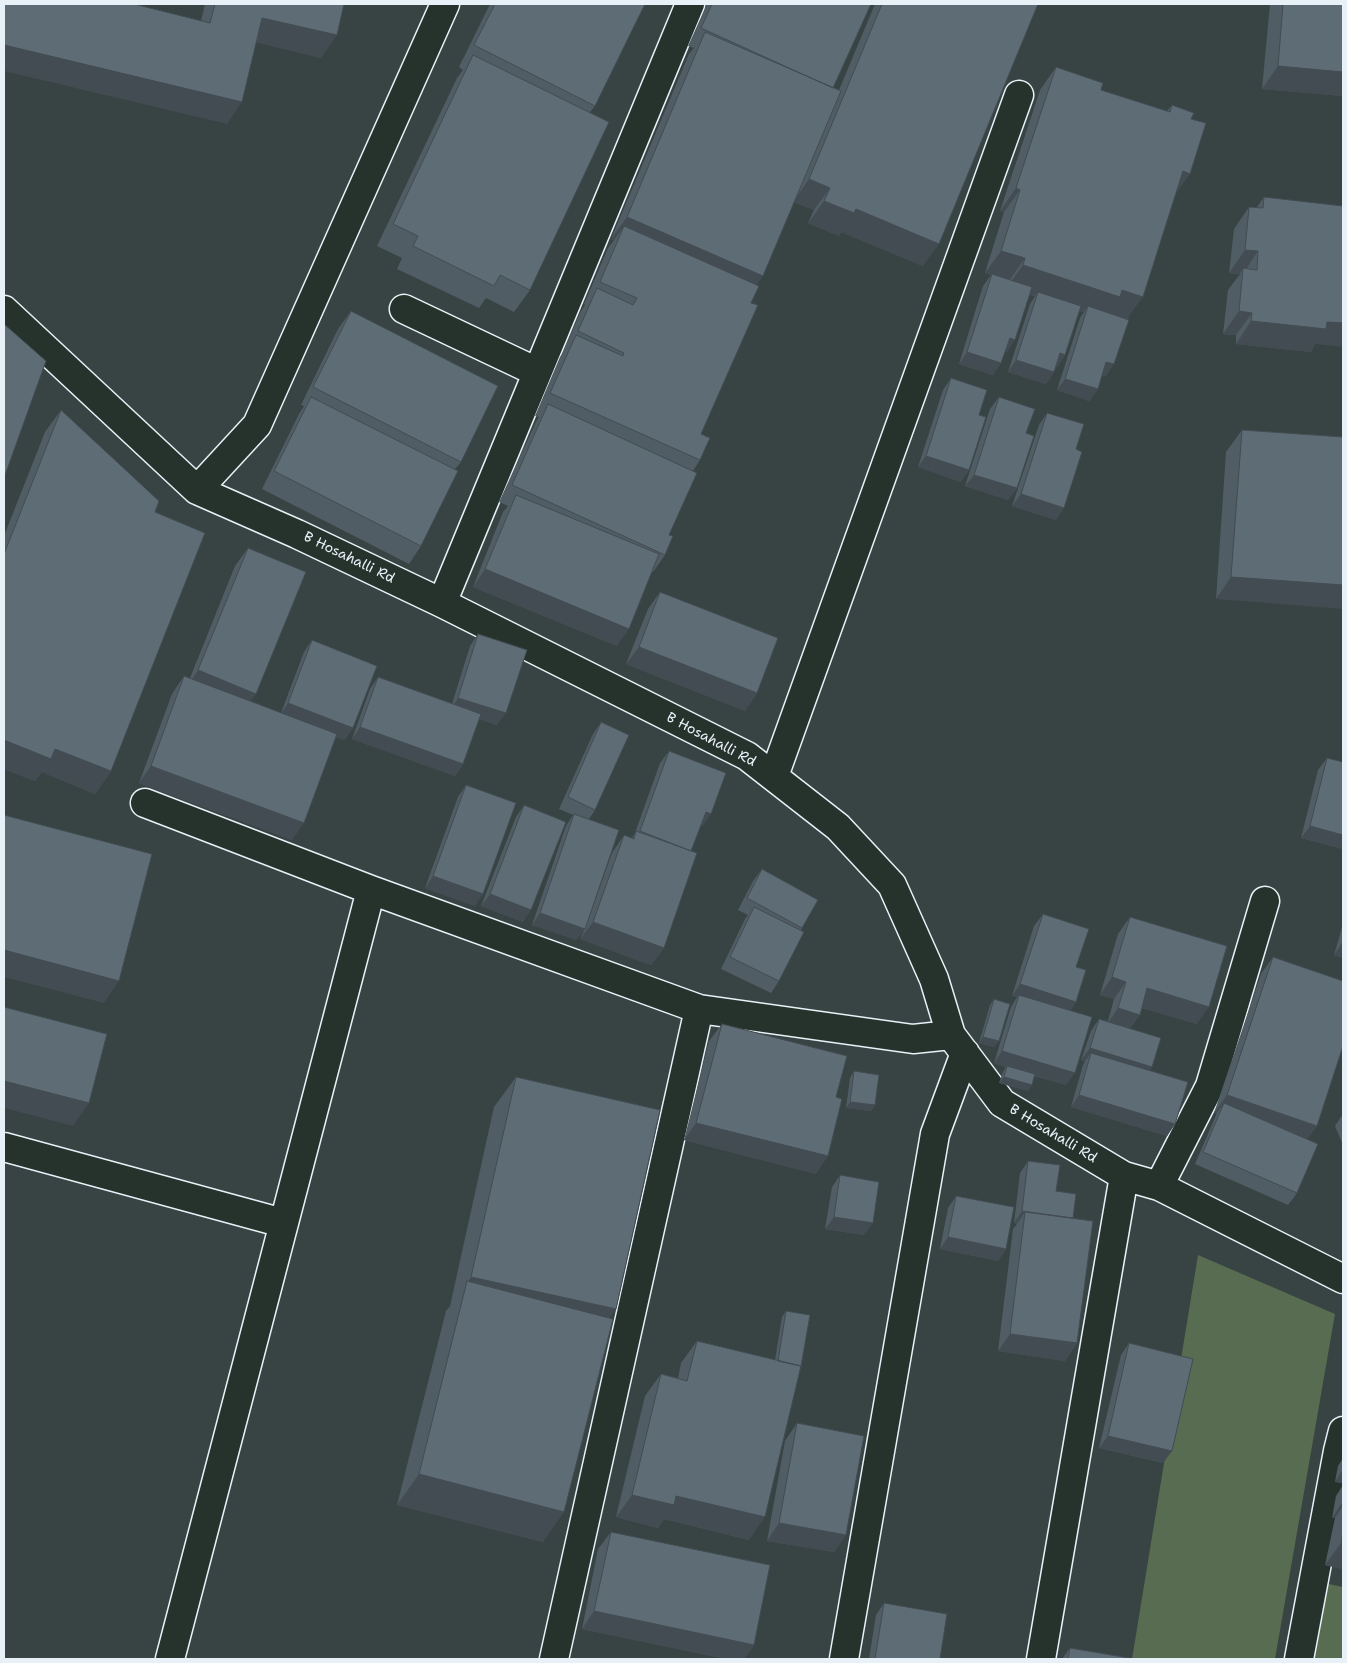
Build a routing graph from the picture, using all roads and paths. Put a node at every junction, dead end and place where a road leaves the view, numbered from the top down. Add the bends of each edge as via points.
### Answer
1 (445, 4) edge
2 (690, 4) edge
3 (1019, 96) dead end
4 (404, 308) dead end
5 (4, 310) edge
6 (537, 372) junction
7 (197, 490) junction
8 (442, 603) junction
9 (774, 776) junction
10 (145, 803) dead end
11 (371, 890) junction
12 (1265, 901) dead end
13 (699, 1009) junction
14 (958, 1044) junction
15 (4, 1147) edge
16 (1124, 1176) junction
17 (1159, 1186) junction
18 (283, 1223) junction
19 (1343, 1280) edge
20 (1341, 1444) edge
21 (170, 1659) edge
22 (554, 1659) edge
23 (844, 1659) edge
24 (1041, 1659) edge
25 (1299, 1659) edge

1 - 7 street via 256,424
2 - 6 street
3 - 9 street
4 - 6 street
5 - 7 street, B Hosahalli Rd
6 - 8 street
7 - 8 street, B Hosahalli Rd
8 - 9 street, B Hosahalli Rd via 747,756
9 - 14 street, B Hosahalli Rd via 838,827 892,885 934,979
10 - 11 street
11 - 13 street
11 - 18 street
12 - 17 street via 1210,1086
13 - 14 street
13 - 22 street
14 - 16 street, B Hosahalli Rd via 1002,1103
14 - 23 street via 935,1134
15 - 18 street
16 - 17 street, B Hosahalli Rd
16 - 24 street
17 - 19 street, B Hosahalli Rd
18 - 21 street
20 - 25 street

